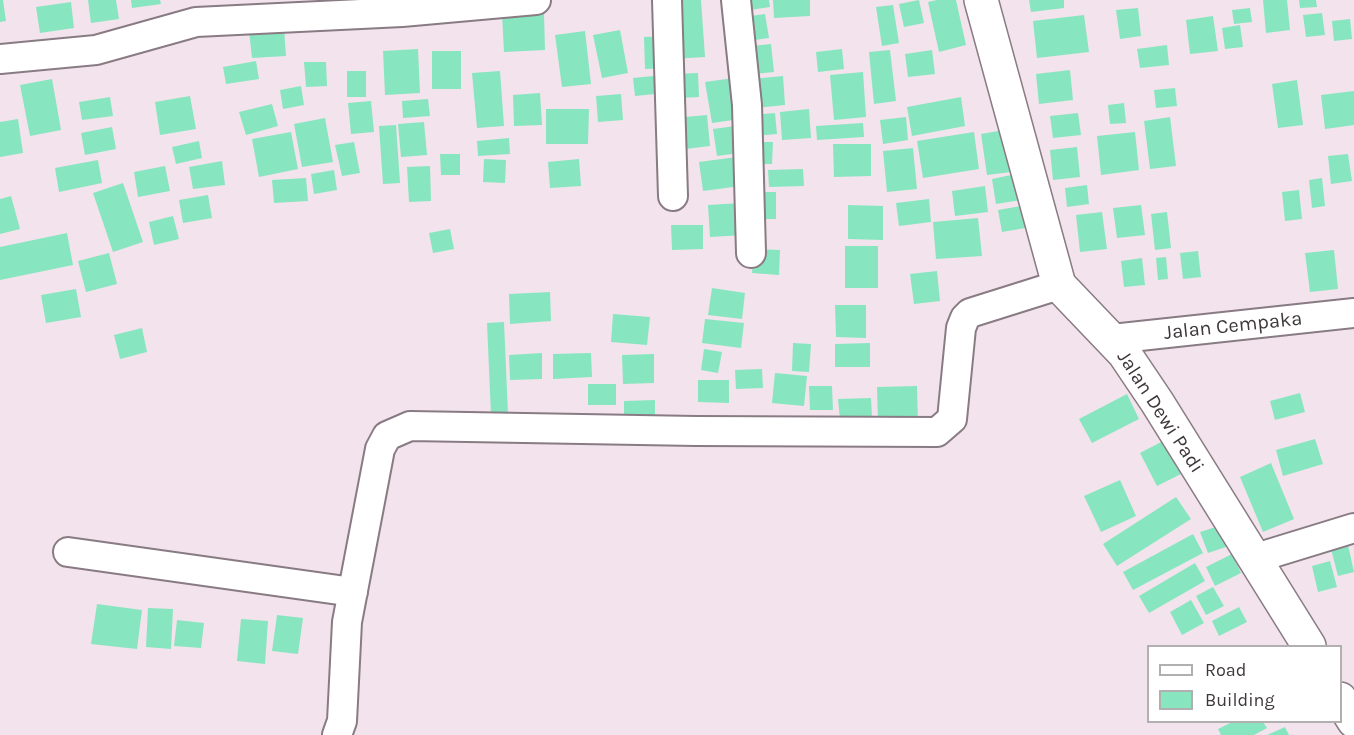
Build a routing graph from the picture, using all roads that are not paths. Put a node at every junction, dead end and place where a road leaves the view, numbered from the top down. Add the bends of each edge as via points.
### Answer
1 (534, 0) edge
2 (667, 0) edge
3 (736, 0) edge
4 (981, 0) edge
5 (190, 11) edge
6 (0, 59) edge
7 (673, 196) dead end
8 (751, 253) dead end
9 (1059, 285) junction
10 (1354, 313) edge
11 (1112, 339) junction
12 (1354, 528) edge
13 (68, 552) dead end
14 (1253, 559) junction
15 (353, 592) junction
16 (1308, 645) edge
17 (1342, 701) edge
18 (1354, 722) edge
19 (337, 735) edge

1 - 5 street via 402,12
2 - 7 street
3 - 8 street via 747,105
4 - 9 street, Jalan Dewi Padi
5 - 6 street via 96,50
9 - 11 street, Jalan Dewi Padi
9 - 15 street via 964,318 952,419 937,432 410,426 395,432 387,436 380,449
10 - 11 street, Jalan Cempaka
11 - 14 street, Jalan Dewi Padi via 1157,402
12 - 14 street
13 - 15 street
14 - 16 street, Jalan Dewi Padi
15 - 19 street via 347,622 342,721
17 - 18 street

